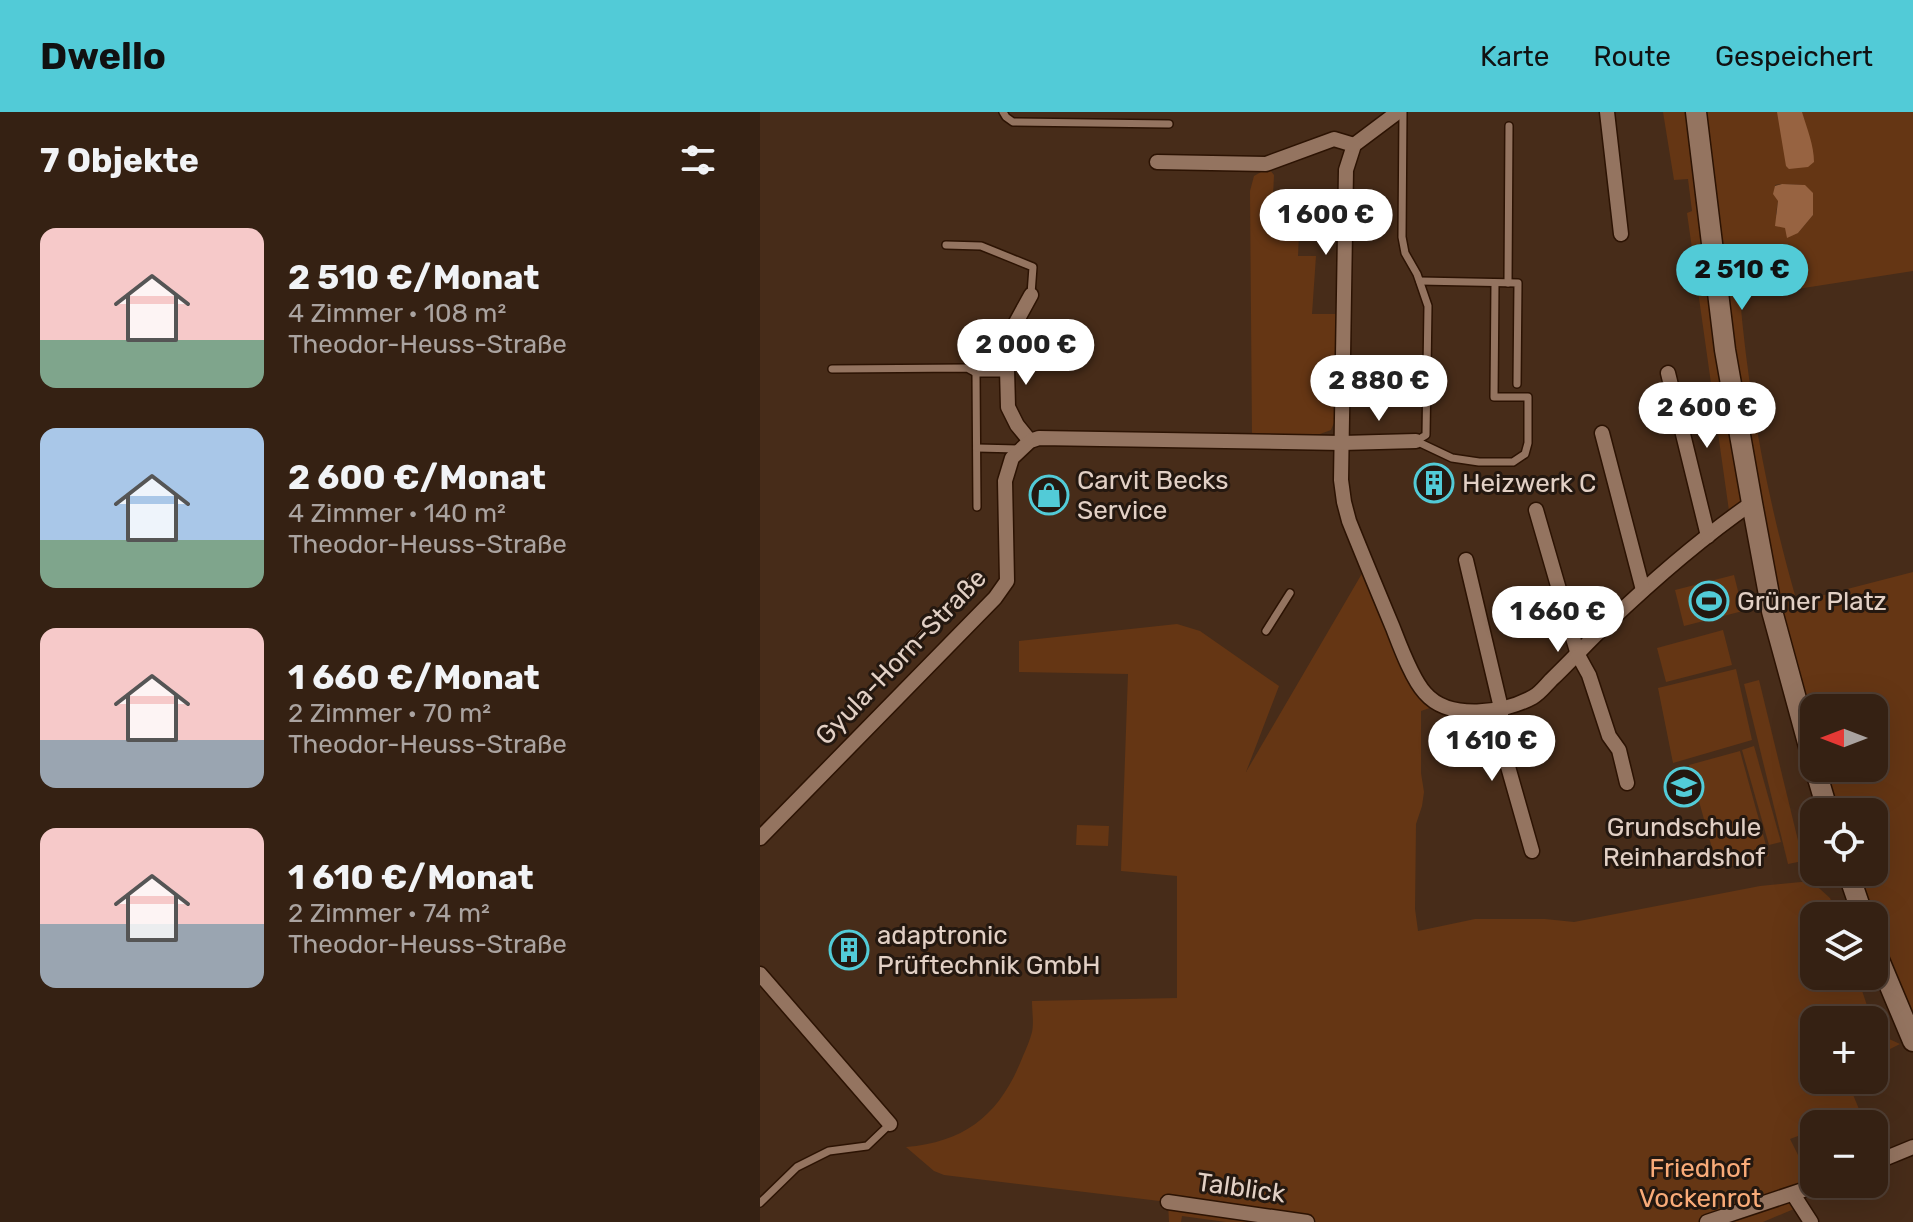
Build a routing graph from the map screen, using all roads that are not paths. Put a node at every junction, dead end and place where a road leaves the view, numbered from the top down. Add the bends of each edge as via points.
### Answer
1 (1003, 112) edge
2 (1401, 112) edge
3 (1607, 112) edge
4 (1696, 112) edge
5 (1169, 124) dead end
6 (1509, 126) dead end
7 (1354, 145) junction
8 (1157, 162) dead end
9 (1621, 234) dead end
10 (946, 245) dead end
11 (1420, 281) junction
12 (1495, 283) junction
13 (1508, 283) junction
14 (1031, 295) joint
15 (832, 369) dead end
16 (976, 373) junction
17 (1007, 373) junction
18 (1668, 373) dead end
19 (1517, 384) dead end
20 (1602, 433) dead end
21 (1416, 441) junction
22 (1342, 443) junction
23 (1025, 445) junction
24 (977, 448) junction
25 (1752, 503) junction
26 (977, 507) dead end
27 (1536, 510) dead end
28 (1708, 536) junction
29 (1466, 560) dead end
30 (973, 577) dead end
31 (1643, 590) junction
32 (1290, 593) dead end
33 (1266, 631) dead end
34 (913, 645) dead end
35 (1578, 655) junction
36 (1501, 708) junction
37 (1800, 714) edge
38 (1627, 783) dead end
39 (760, 838) edge
40 (1532, 851) dead end
41 (760, 974) edge
42 (1888, 981) edge
43 (1913, 1041) edge
44 (890, 1124) joint
45 (1913, 1147) edge
46 (1888, 1157) edge
47 (1800, 1192) edge
48 (1793, 1194) junction
49 (1168, 1202) dead end
50 (760, 1203) edge
51 (1307, 1222) edge
52 (1707, 1222) edge
53 (1811, 1222) edge

1 - 5 lane via 1013,122
2 - 7 street
2 - 11 lane via 1402,237
3 - 9 street
4 - 25 main road via 1725,350
6 - 13 lane
7 - 8 street via 1334,139 1266,164
7 - 22 street via 1346,170
10 - 14 lane via 981,246 1033,267
11 - 12 lane
11 - 21 lane via 1428,306 1426,435
12 - 13 lane
12 - 21 lane via 1494,397 1528,397 1525,454 1513,462 1479,462 1452,458
13 - 19 lane via 1518,283
14 - 17 street via 1008,337
15 - 16 lane via 967,368
16 - 17 lane
16 - 24 lane
17 - 23 street via 1008,407
18 - 28 street
20 - 31 street
21 - 22 street
22 - 23 street via 1039,438
22 - 36 street via 1341,480 1349,521 1425,694 1456,711
23 - 24 lane
23 - 39 street, Gyula-Horn-Straße via 1012,458 1005,481 1007,581
24 - 26 lane
25 - 28 street
25 - 37 main road via 1772,611
27 - 35 street
28 - 31 street
29 - 36 street
30 - 34 lane
31 - 35 street
32 - 33 lane
35 - 36 street via 1534,696
35 - 38 street via 1619,750
36 - 40 street via 1501,742
41 - 44 street
42 - 43 main road
44 - 50 lane via 867,1146 829,1151 797,1167
45 - 46 street
47 - 48 street
48 - 52 street
48 - 53 street
49 - 51 street, Talblick

